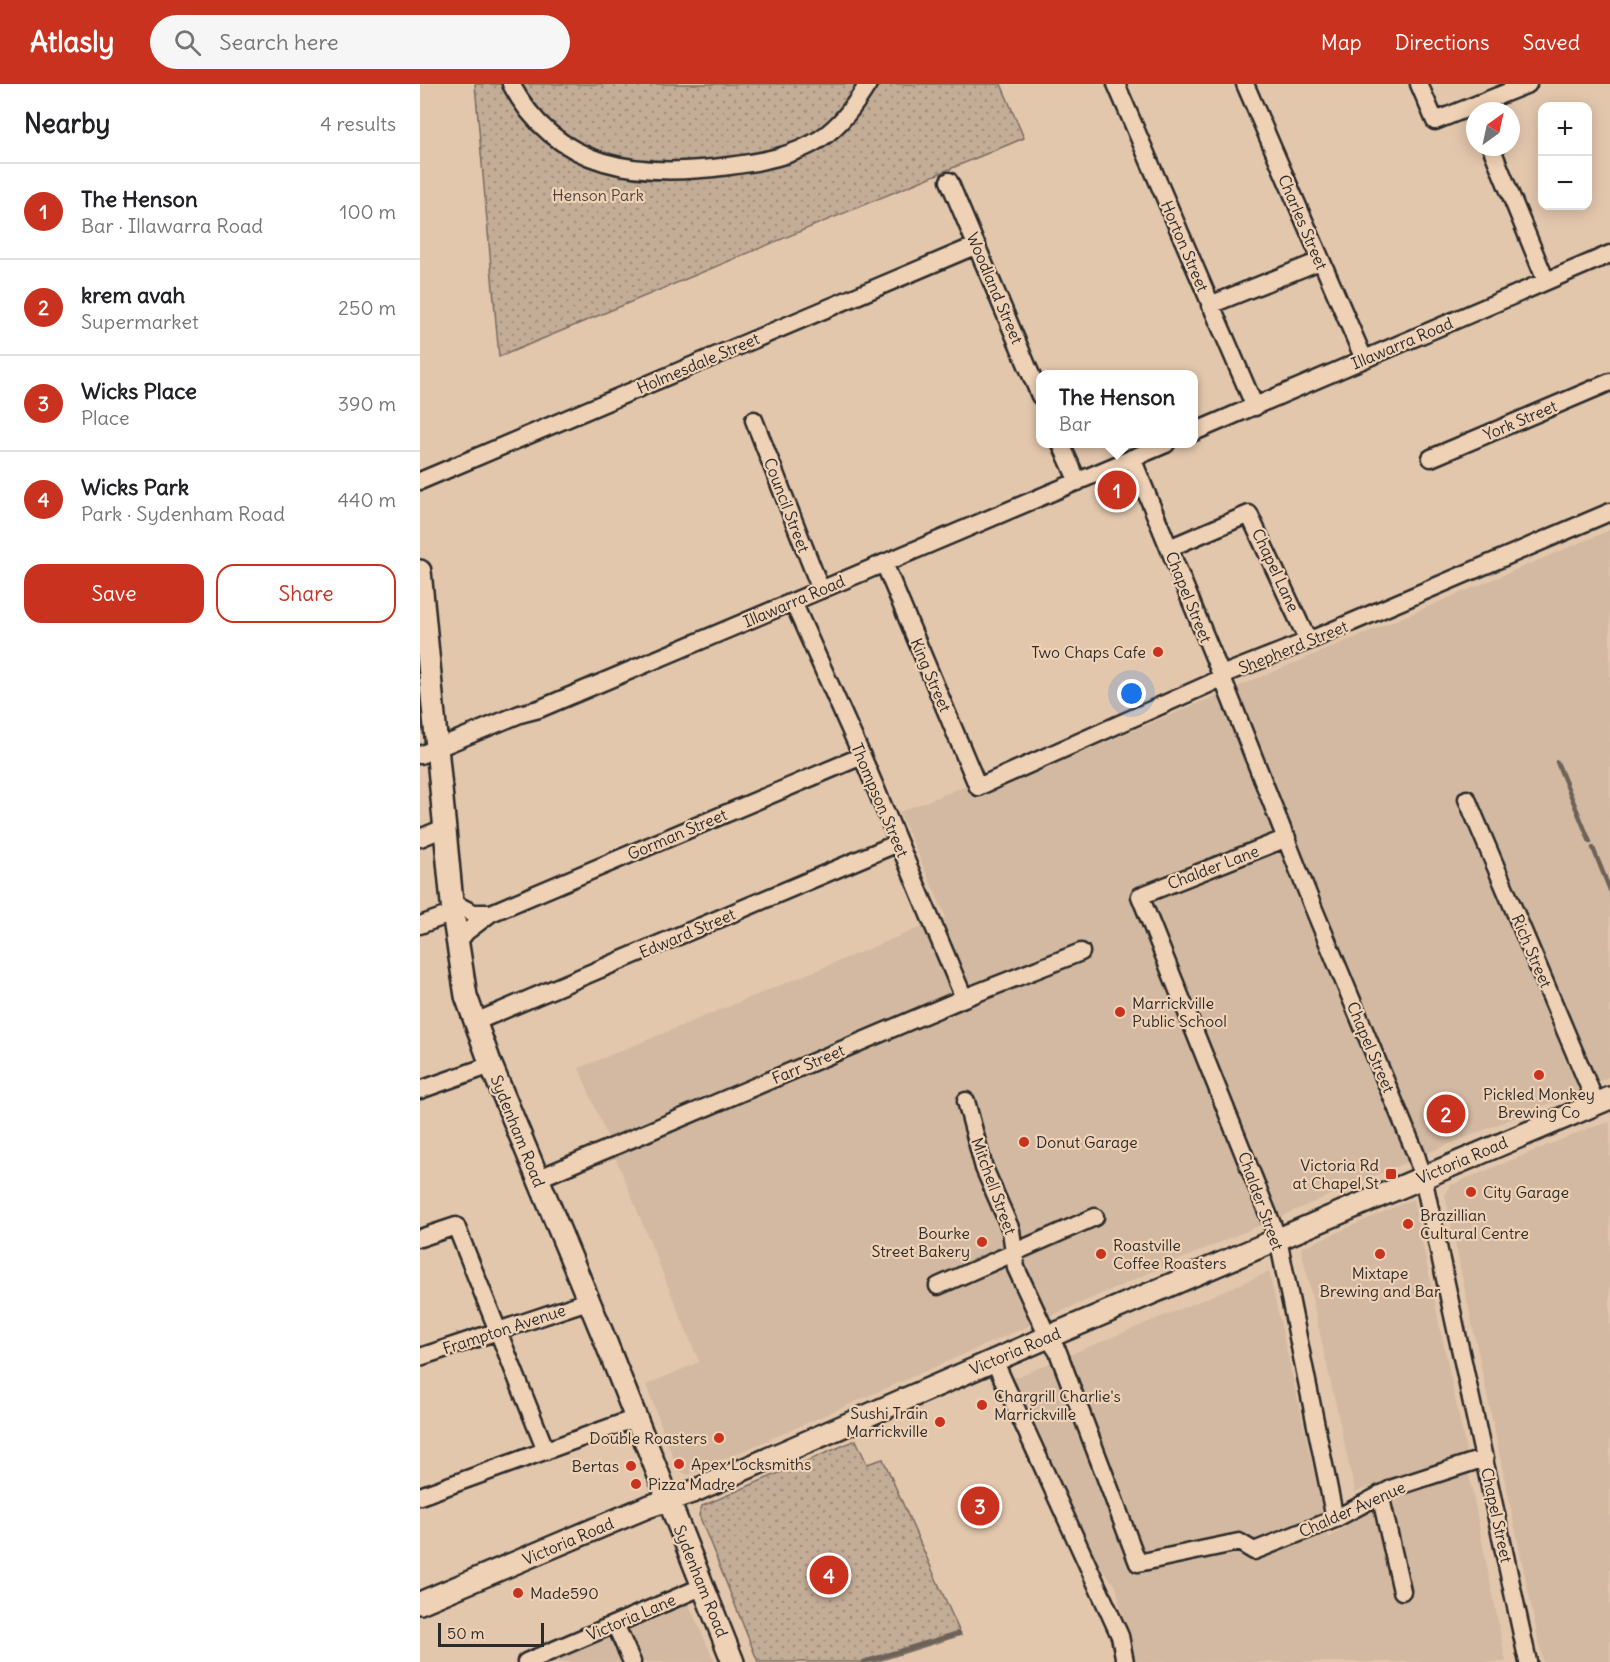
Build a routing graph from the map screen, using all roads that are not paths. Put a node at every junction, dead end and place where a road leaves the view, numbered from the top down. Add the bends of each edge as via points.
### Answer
1 (511, 84) edge
2 (868, 84) edge
3 (1116, 84) edge
4 (1245, 84) edge
5 (1419, 84) edge
6 (1528, 84) edge
7 (1490, 102) edge
8 (1466, 112) edge
9 (1495, 156) edge
10 (949, 181) dead end
11 (977, 245) junction
12 (1610, 254) edge
13 (1320, 261) junction
14 (1546, 281) junction
15 (1210, 305) junction
16 (1364, 359) junction
17 (1610, 381) edge
18 (1036, 384) edge
19 (1255, 407) junction
20 (754, 420) dead end
21 (1198, 430) edge
22 (1063, 448) edge
23 (1156, 448) edge
24 (1132, 458) junction
25 (1431, 458) dead end
26 (420, 482) edge
27 (1078, 482) junction
28 (1610, 512) edge
29 (1169, 548) junction
30 (885, 562) junction
31 (420, 570) edge
32 (821, 590) junction
33 (793, 602) junction
34 (1308, 641) junction
35 (424, 659) edge
36 (1222, 677) junction
37 (428, 752) edge
38 (862, 756) junction
39 (978, 787) joint
40 (1467, 800) dead end
41 (444, 828) junction
42 (420, 838) edge
43 (1287, 838) junction
44 (898, 843) junction
45 (1140, 896) joint
46 (453, 907) junction
47 (491, 913) junction
48 (420, 925) edge
49 (457, 943) junction
50 (1080, 952) dead end
51 (964, 998) junction
52 (475, 1022) junction
53 (491, 1065) junction
54 (420, 1090) edge
55 (966, 1101) dead end
56 (1603, 1101) edge
57 (1423, 1177) junction
58 (537, 1179) junction
59 (1095, 1217) dead end
60 (420, 1238) edge
61 (1278, 1239) junction
62 (1015, 1253) junction
63 (938, 1286) dead end
64 (588, 1300) junction
65 (498, 1331) junction
66 (1048, 1337) junction
67 (420, 1357) edge
68 (994, 1360) junction
69 (636, 1418) junction
70 (546, 1451) junction
71 (1485, 1458) junction
72 (1380, 1494) junction
73 (420, 1496) edge
74 (667, 1500) junction
75 (1335, 1519) junction
76 (1254, 1551) joint
77 (704, 1586) junction
78 (1402, 1591) dead end
79 (420, 1603) edge
80 (615, 1624) junction
81 (526, 1662) edge
82 (632, 1662) edge
83 (733, 1662) edge
84 (1125, 1662) edge
85 (1528, 1662) edge

1 - 2 street via 536,121 557,140 612,164 673,172 739,165 800,149 840,122
3 - 15 street, Horton Street
4 - 13 street, Charles Street
5 - 8 street via 1435,121
6 - 7 street
9 - 14 street
10 - 11 street, Woodland Street
11 - 18 street, Woodland Street
11 - 26 street, Holmesdale Street
12 - 14 street, Illawarra Road
13 - 15 street
13 - 16 street, Charles Street
14 - 16 street, Illawarra Road
15 - 19 street, Horton Street
16 - 19 street, Illawarra Road
17 - 25 street, York Street
19 - 21 street, Illawarra Road
20 - 32 street, Council Street
22 - 27 street
23 - 24 street, Illawarra Road
24 - 27 street, Illawarra Road
24 - 29 street, Chapel Street
27 - 30 street, Illawarra Road
28 - 34 street, Shepherd Street
29 - 34 street, Chapel Lane via 1249,513
29 - 36 street, Chapel Street
30 - 32 street, Illawarra Road
30 - 39 street, King Street
31 - 35 main road, Sydenham Road
32 - 33 street, Illawarra Road
33 - 37 street, Illawarra Road
33 - 38 street, Thompson Street
34 - 36 street, Shepherd Street
35 - 37 main road, Sydenham Road
36 - 39 street, Shepherd Street
36 - 43 street, Chapel Street
37 - 41 main road, Sydenham Road
38 - 44 street, Thompson Street
38 - 47 street, Gorman Street
40 - 56 street, Rich Street
41 - 42 street
41 - 46 main road, Sydenham Road
43 - 45 street, Chalder Lane
43 - 57 street, Chapel Street
44 - 51 street, Thompson Street
44 - 52 street, Edward Street
45 - 61 street, Chalder Street
46 - 47 street
46 - 48 street
46 - 49 main road, Sydenham Road
47 - 49 street, Gorman Street
49 - 52 main road, Sydenham Road
50 - 51 street, Farr Street
51 - 58 street, Farr Street
52 - 53 main road, Sydenham Road
53 - 54 street
53 - 58 main road, Sydenham Road
55 - 62 street, Mitchell Street via 984,1168 1011,1230
56 - 57 main road, Victoria Road
57 - 61 main road, Victoria Road
57 - 71 street, Chapel Street
58 - 64 main road, Sydenham Road
59 - 62 street
60 - 65 street via 456,1226
61 - 66 main road, Victoria Road
61 - 75 street, Chalder Street
62 - 63 street
62 - 66 street, Mitchell Street via 1016,1268
64 - 65 street, Frampton Avenue
64 - 69 main road, Sydenham Road
65 - 67 street, Frampton Avenue
65 - 70 street
66 - 68 main road, Victoria Road
66 - 76 street, Mitchell Street via 1058,1352 1138,1563 1239,1542
68 - 74 main road, Victoria Road
68 - 84 street via 1120,1636
69 - 70 street
69 - 74 main road, Sydenham Road
70 - 73 street
71 - 72 street, Chalder Avenue
71 - 85 street, Chapel Street
72 - 75 street, Chalder Avenue
72 - 78 street
74 - 77 main road, Sydenham Road
74 - 79 main road, Victoria Road
75 - 76 street, Chalder Avenue
77 - 80 street, Victoria Lane
77 - 83 main road, Sydenham Road
80 - 81 street, Victoria Lane
80 - 82 street

